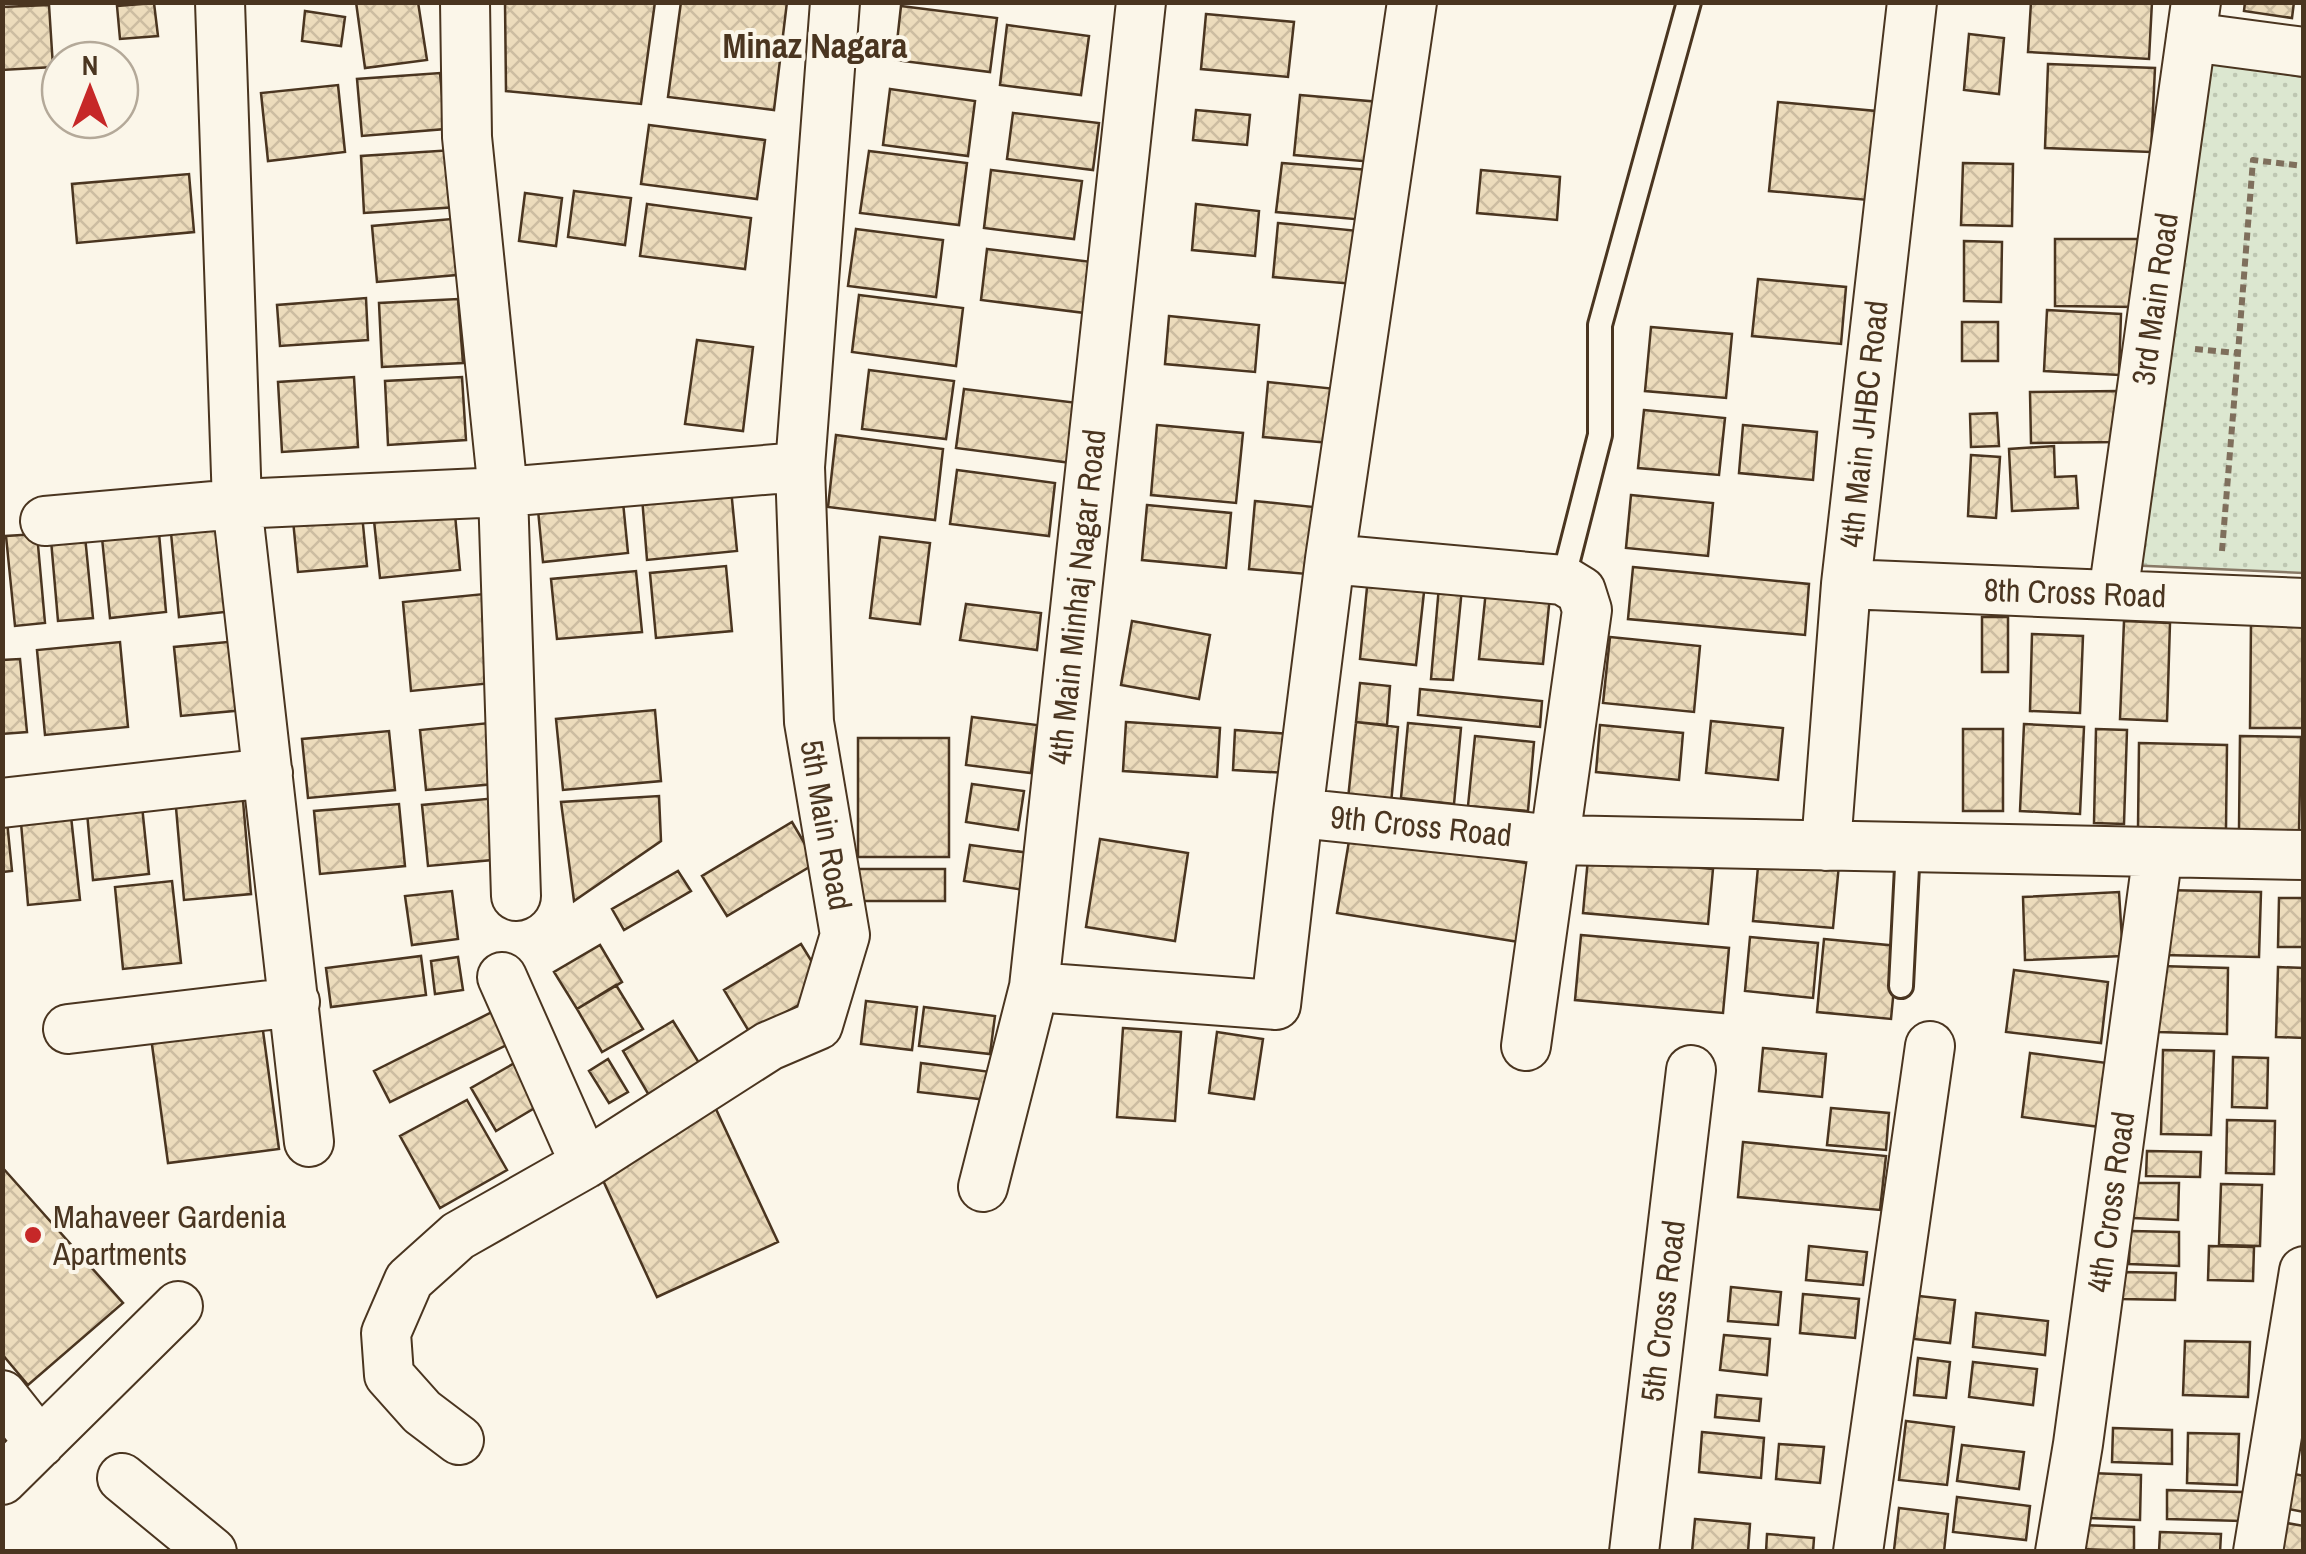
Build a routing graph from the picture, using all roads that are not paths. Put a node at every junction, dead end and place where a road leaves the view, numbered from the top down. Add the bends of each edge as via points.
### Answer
1 (220, 2) edge
2 (465, 2) edge
3 (835, 2) edge
4 (1142, 2) edge
5 (1412, 2) edge
6 (1689, 2) edge
7 (1912, 2) edge
8 (2194, 20) edge
9 (2304, 52) edge
10 (800, 467) junction
11 (503, 492) junction
12 (237, 504) junction
13 (46, 521) dead end
14 (1330, 559) junction
15 (1563, 580) junction
16 (1846, 584) junction
17 (2114, 595) junction
18 (2304, 602) edge
19 (268, 773) junction
20 (2, 803) edge
21 (1298, 813) junction
22 (1555, 840) junction
23 (1826, 846) junction
24 (1908, 847) junction
25 (2158, 852) junction
26 (2304, 855) edge
27 (516, 896) dead end
28 (502, 976) dead end
29 (1901, 986) dead end
30 (1034, 987) junction
31 (295, 1002) junction
32 (68, 1029) dead end
33 (1526, 1046) dead end
34 (1930, 1046) dead end
35 (1691, 1070) dead end
36 (309, 1142) dead end
37 (585, 1164) junction
38 (983, 1187) dead end
39 (2304, 1272) edge
40 (178, 1306) dead end
41 (2, 1394) edge
42 (459, 1440) dead end
43 (40, 1443) junction
44 (122, 1478) dead end
45 (2, 1480) edge
46 (212, 1552) edge
47 (1634, 1552) edge
48 (1858, 1552) edge
49 (2060, 1552) edge
50 (2258, 1552) edge

1 - 12 street
2 - 11 street via 467,137
3 - 10 street, 5th Main Road
4 - 30 street, 4th Main Minhaj Nagar Road
5 - 14 street, 9th Cross Road
6 - 15 lane via 1600,325 1600,435
7 - 16 street, 4th Main JHBC Road
8 - 9 street
8 - 17 street, 3rd Main Road
10 - 11 street
10 - 37 street, 5th Main Road via 809,722 845,934 818,1026 769,1046
11 - 12 street
11 - 27 street
12 - 13 street
12 - 19 street
14 - 15 street
14 - 21 street, 9th Cross Road
15 - 22 street via 1580,590 1586,610
16 - 17 street, 8th Cross Road
16 - 23 street, 4th Main JHBC Road
17 - 18 street, 8th Cross Road
19 - 20 street
19 - 31 street
21 - 22 street, 9th Cross Road
21 - 30 street via 1276,1005
22 - 23 street, 9th Cross Road
22 - 33 street
23 - 24 street, 9th Cross Road
24 - 25 street, 9th Cross Road
24 - 29 lane
25 - 26 street, 9th Cross Road
25 - 49 street, 4th Cross Road
28 - 37 street
30 - 38 street, 4th Main Minhaj Nagar Road
31 - 32 street
31 - 36 street
34 - 48 street
35 - 47 street, 5th Cross Road
37 - 42 street, 5th Main Road via 458,1236 409,1280 386,1333 389,1375
39 - 50 street
40 - 43 street
41 - 43 street
43 - 45 street
44 - 46 street

